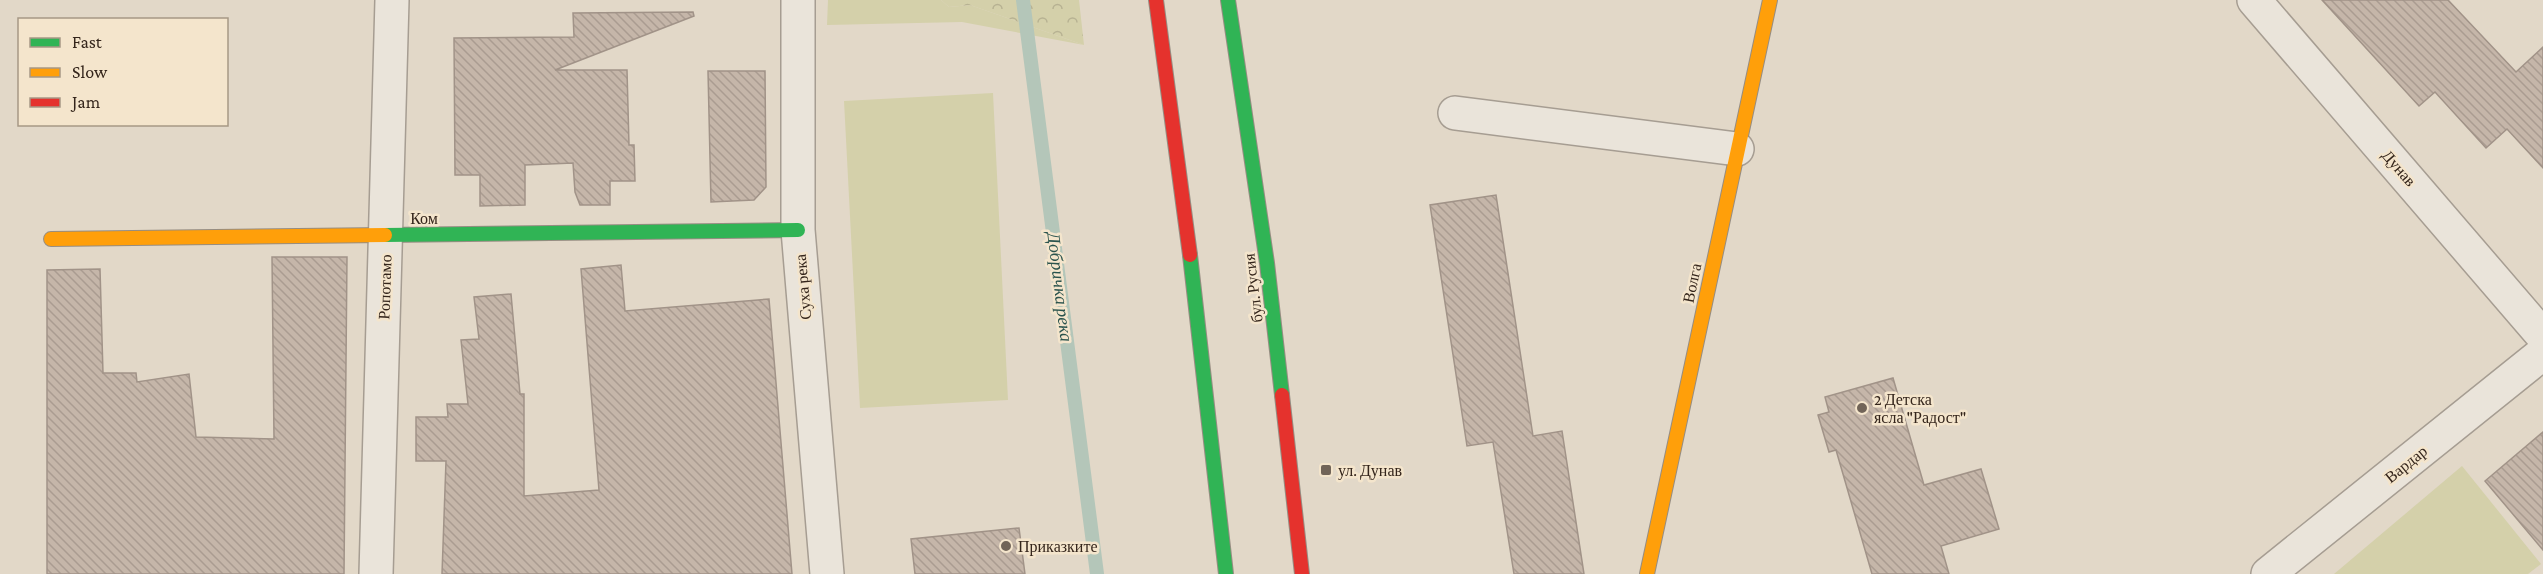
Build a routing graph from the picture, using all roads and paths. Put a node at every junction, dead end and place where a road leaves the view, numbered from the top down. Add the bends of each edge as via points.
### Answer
1 (392, 0) edge
2 (798, 0) edge
3 (1156, 0) edge
4 (1228, 0) edge
5 (1770, 0) edge
6 (2254, 0) edge
7 (1455, 113) dead end
8 (1737, 149) junction
9 (798, 230) junction
10 (387, 234) junction
11 (51, 239) dead end
12 (2543, 336) edge
13 (2543, 352) edge
14 (376, 574) edge
15 (826, 574) edge
16 (1226, 574) edge
17 (1302, 574) edge
18 (1647, 574) edge
19 (2268, 574) edge

1 - 10 street, Ропотамо
2 - 9 street, Суха река
3 - 16 street
4 - 17 street, бул. Русия via 1267,263
5 - 8 street, Волга
6 - 12 street, Дунав
7 - 8 street
8 - 18 street, Волга
9 - 10 street, Ком
9 - 15 street, Суха река
10 - 11 street, Ком
10 - 14 street, Ропотамо
13 - 19 street, Вардар

